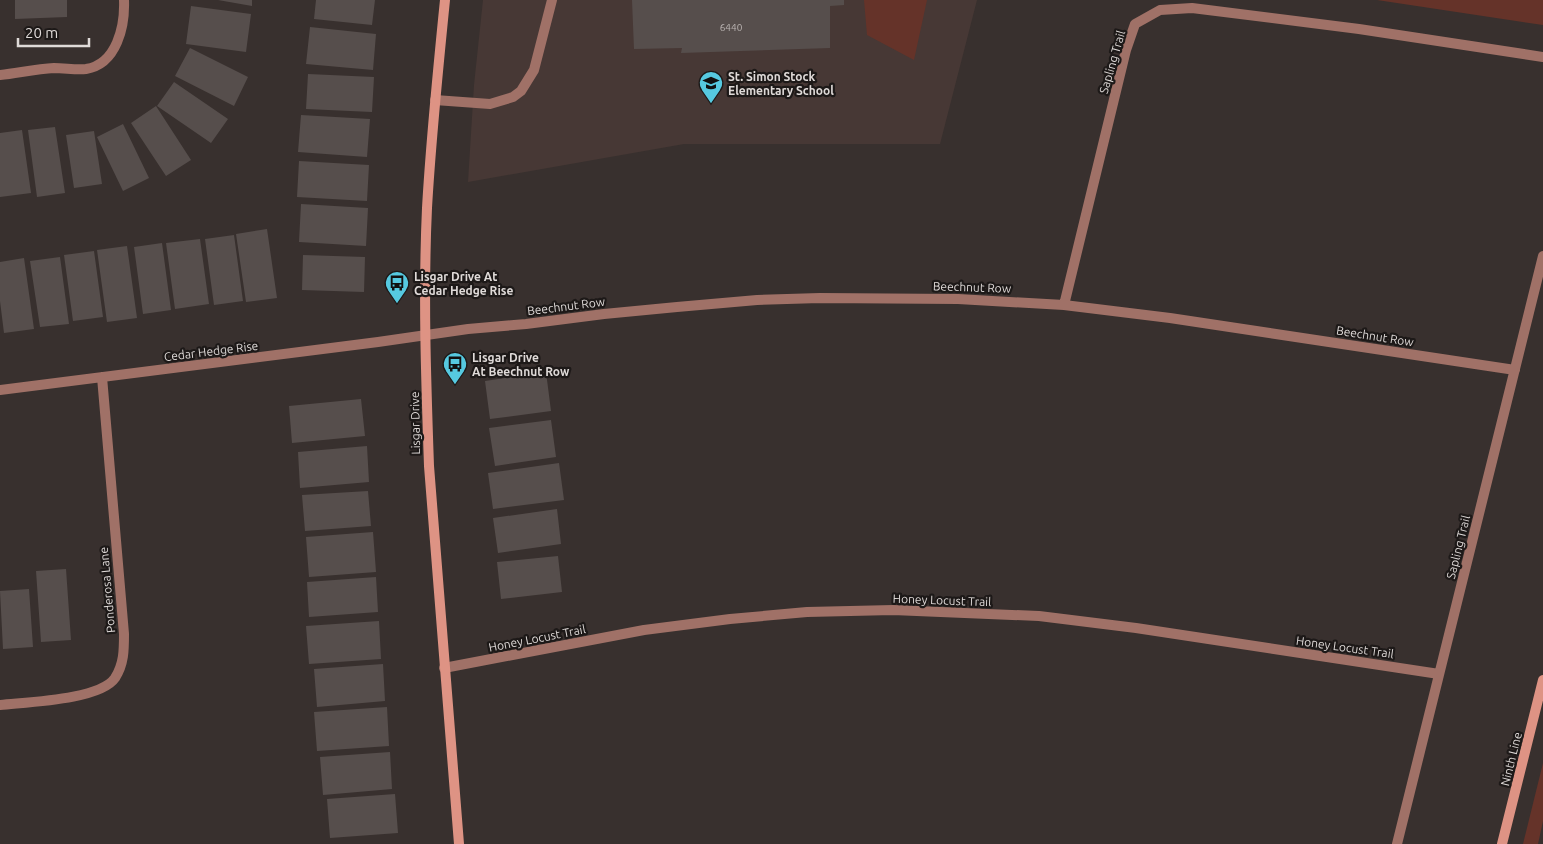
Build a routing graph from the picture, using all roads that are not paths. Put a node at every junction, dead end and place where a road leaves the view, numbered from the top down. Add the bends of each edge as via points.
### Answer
1 (124, 0) edge
2 (445, 0) edge
3 (552, 0) edge
4 (1543, 57) edge
5 (0, 75) edge
6 (434, 100) junction
7 (1543, 256) edge
8 (1064, 305) junction
9 (426, 335) junction
10 (1515, 370) junction
11 (102, 377) junction
12 (0, 390) edge
13 (444, 668) junction
14 (1439, 674) junction
15 (1543, 680) edge
16 (0, 705) edge
17 (459, 844) edge
18 (1397, 844) edge
19 (1502, 844) edge

1 - 5 street via 125,16 116,47 103,62 86,68 54,68
2 - 6 street, Lisgar Drive
3 - 6 street via 534,70 521,91 490,104
4 - 8 street, Sapling Trail via 1192,8 1160,10 1136,24 1126,50
6 - 9 street, Lisgar Drive via 427,209
7 - 10 street, Sapling Trail
8 - 9 street, Beechnut Row via 902,298 757,300
8 - 10 street, Beechnut Row
9 - 11 street, Cedar Hedge Rise
9 - 13 street, Lisgar Drive via 429,466
10 - 14 street, Sapling Trail
11 - 12 street, Cedar Hedge Rise
11 - 16 street, Ponderosa Lane via 124,634 121,667 114,680 91,693
13 - 14 street, Honey Locust Trail via 644,630 730,618 893,610 1058,618
13 - 17 street, Lisgar Drive
14 - 18 street, Sapling Trail
15 - 19 street, Ninth Line

